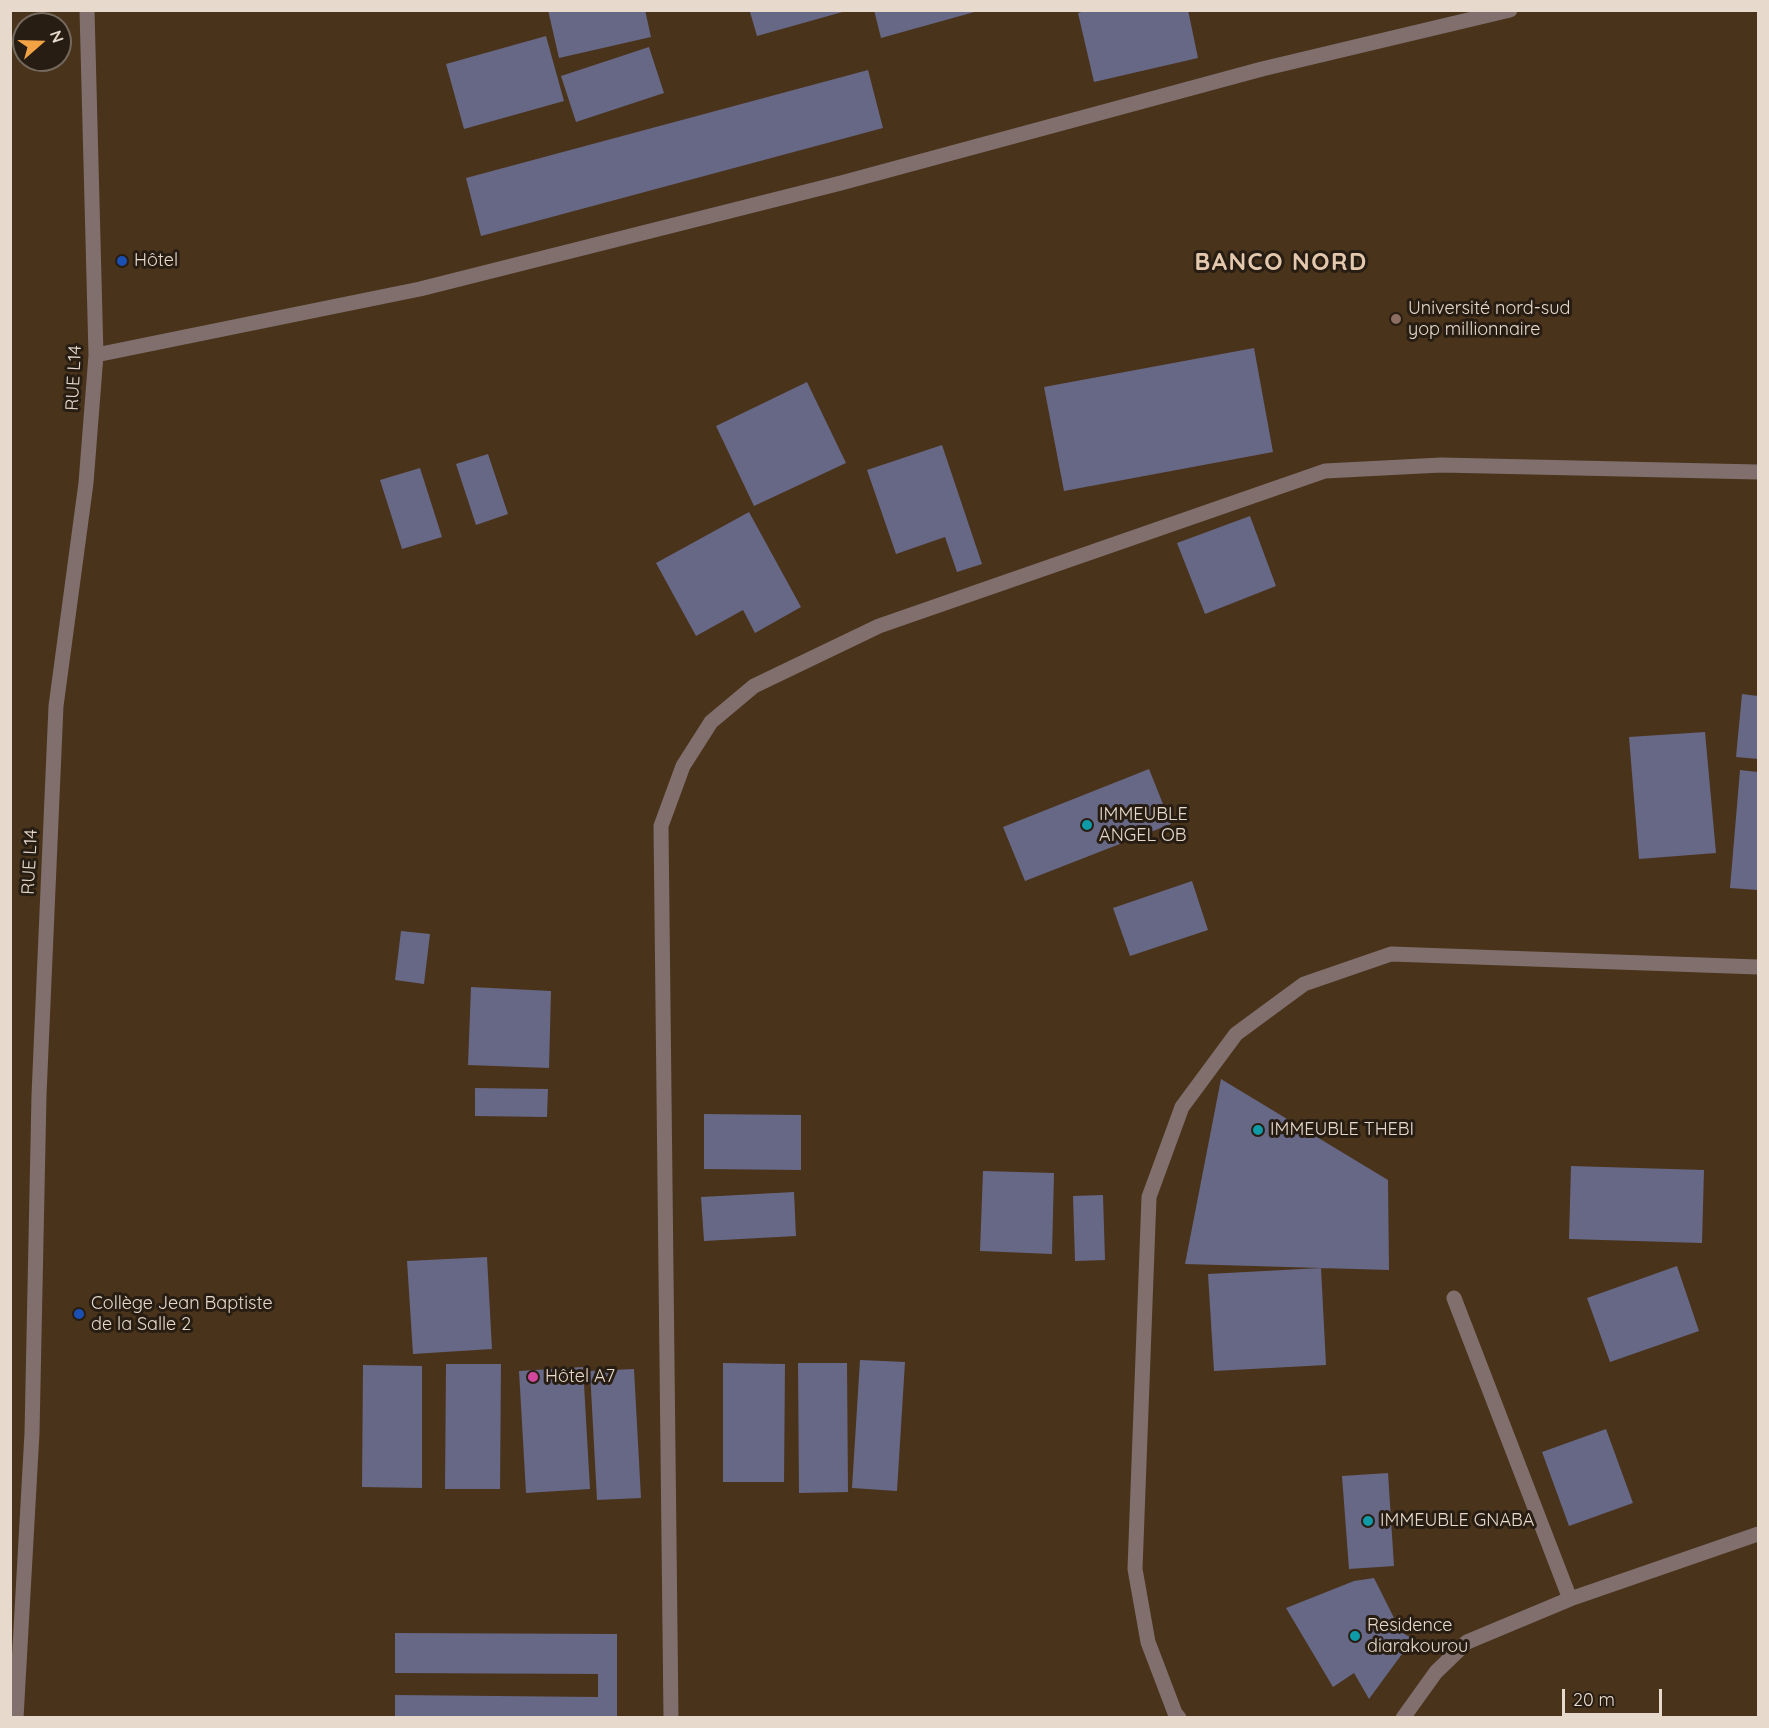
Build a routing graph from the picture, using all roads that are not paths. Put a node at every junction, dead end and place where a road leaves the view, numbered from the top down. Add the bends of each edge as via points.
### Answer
1 (87, 10) edge
2 (1510, 10) edge
3 (96, 355) junction
4 (1758, 472) edge
5 (1758, 968) edge
6 (1454, 1298) dead end
7 (1758, 1534) edge
8 (1570, 1599) junction
9 (16, 1718) edge
10 (671, 1718) edge
11 (1179, 1718) edge
12 (1403, 1718) edge

1 - 3 street, RUE L14
2 - 3 street via 1262,69 841,183 420,289
3 - 9 street, RUE L14 via 86,483 56,706 39,1095 32,1433
4 - 10 street via 1441,465 1325,471 879,626 754,686 711,722 683,766 661,826
5 - 11 street via 1391,954 1304,984 1236,1034 1182,1107 1149,1197 1136,1569 1148,1642
6 - 8 street
7 - 8 street
8 - 12 street via 1467,1642 1436,1672

